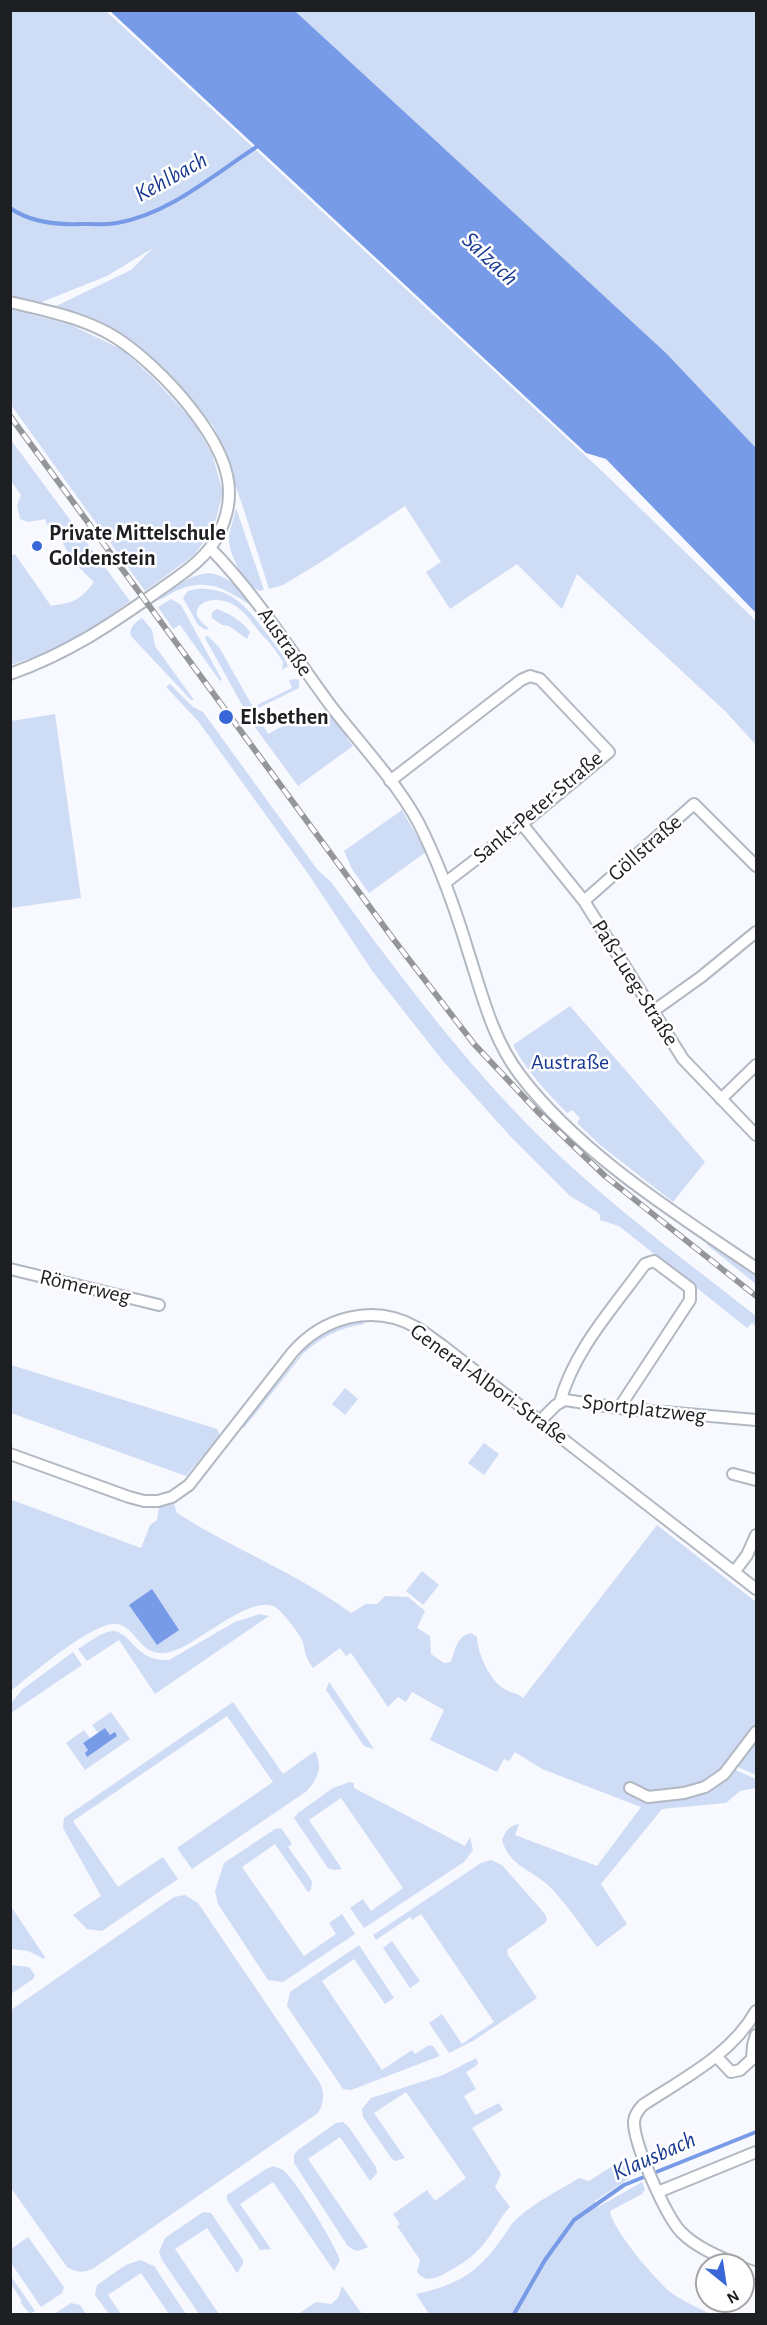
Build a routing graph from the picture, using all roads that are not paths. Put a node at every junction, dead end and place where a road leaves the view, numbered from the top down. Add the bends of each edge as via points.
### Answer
1 (10, 302) edge
2 (210, 548) junction
3 (10, 674) edge
4 (390, 781) junction
5 (522, 824) junction
6 (756, 866) edge
7 (445, 883) junction
8 (584, 901) junction
9 (756, 932) edge
10 (652, 1012) junction
11 (756, 1065) edge
12 (721, 1099) junction
13 (756, 1135) edge
14 (756, 1268) edge
15 (10, 1269) edge
16 (159, 1305) dead end
17 (560, 1402) junction
18 (619, 1408) junction
19 (756, 1420) edge
20 (540, 1421) junction
21 (10, 1454) edge
22 (733, 1474) dead end
23 (756, 1480) edge
24 (756, 1535) edge
25 (735, 1571) junction
26 (756, 1589) edge
27 (756, 1732) edge
28 (630, 1788) dead end
29 (756, 2011) edge
30 (756, 2036) edge
31 (717, 2056) junction
32 (756, 2152) edge
33 (657, 2191) junction
34 (713, 2253) edge

1 - 2 street via 81,321 117,339 149,363 191,407 213,441 228,481 225,516
2 - 3 street via 195,564 99,632 47,660
2 - 4 street, Austraße via 261,606
4 - 5 street, Sankt-Peter-Straße via 521,680 530,676 540,679 609,752
4 - 7 street, Austraße via 423,831
5 - 7 street, Sankt-Peter-Straße
5 - 8 street, Paß-Lueg-Straße
6 - 8 street, Göllstraße via 694,804
7 - 14 street, Austraße via 493,1028 521,1076 594,1150
8 - 10 street, Paß-Lueg-Straße
9 - 10 street
10 - 12 street, Paß-Lueg-Straße via 683,1059
11 - 12 street
12 - 13 street, Paß-Lueg-Straße
15 - 16 street, Römerweg
17 - 18 street, Sportplatzweg
17 - 18 street via 576,1361 645,1264 654,1261 690,1288 690,1300
17 - 20 street, Sportplatzweg
18 - 19 street, Sportplatzweg
20 - 21 street, General-Albori-Straße via 416,1327 391,1317 367,1314 327,1325 301,1342 189,1485 172,1497 158,1501 129,1497
20 - 25 street, General-Albori-Straße
22 - 23 street
24 - 25 street
25 - 26 street, General-Albori-Straße
27 - 28 street via 724,1774 705,1787 648,1797
29 - 31 street via 735,2041
30 - 31 street via 752,2059 740,2070 731,2072
31 - 33 street via 639,2108 634,2121 636,2133
32 - 33 street
33 - 34 street via 681,2232

